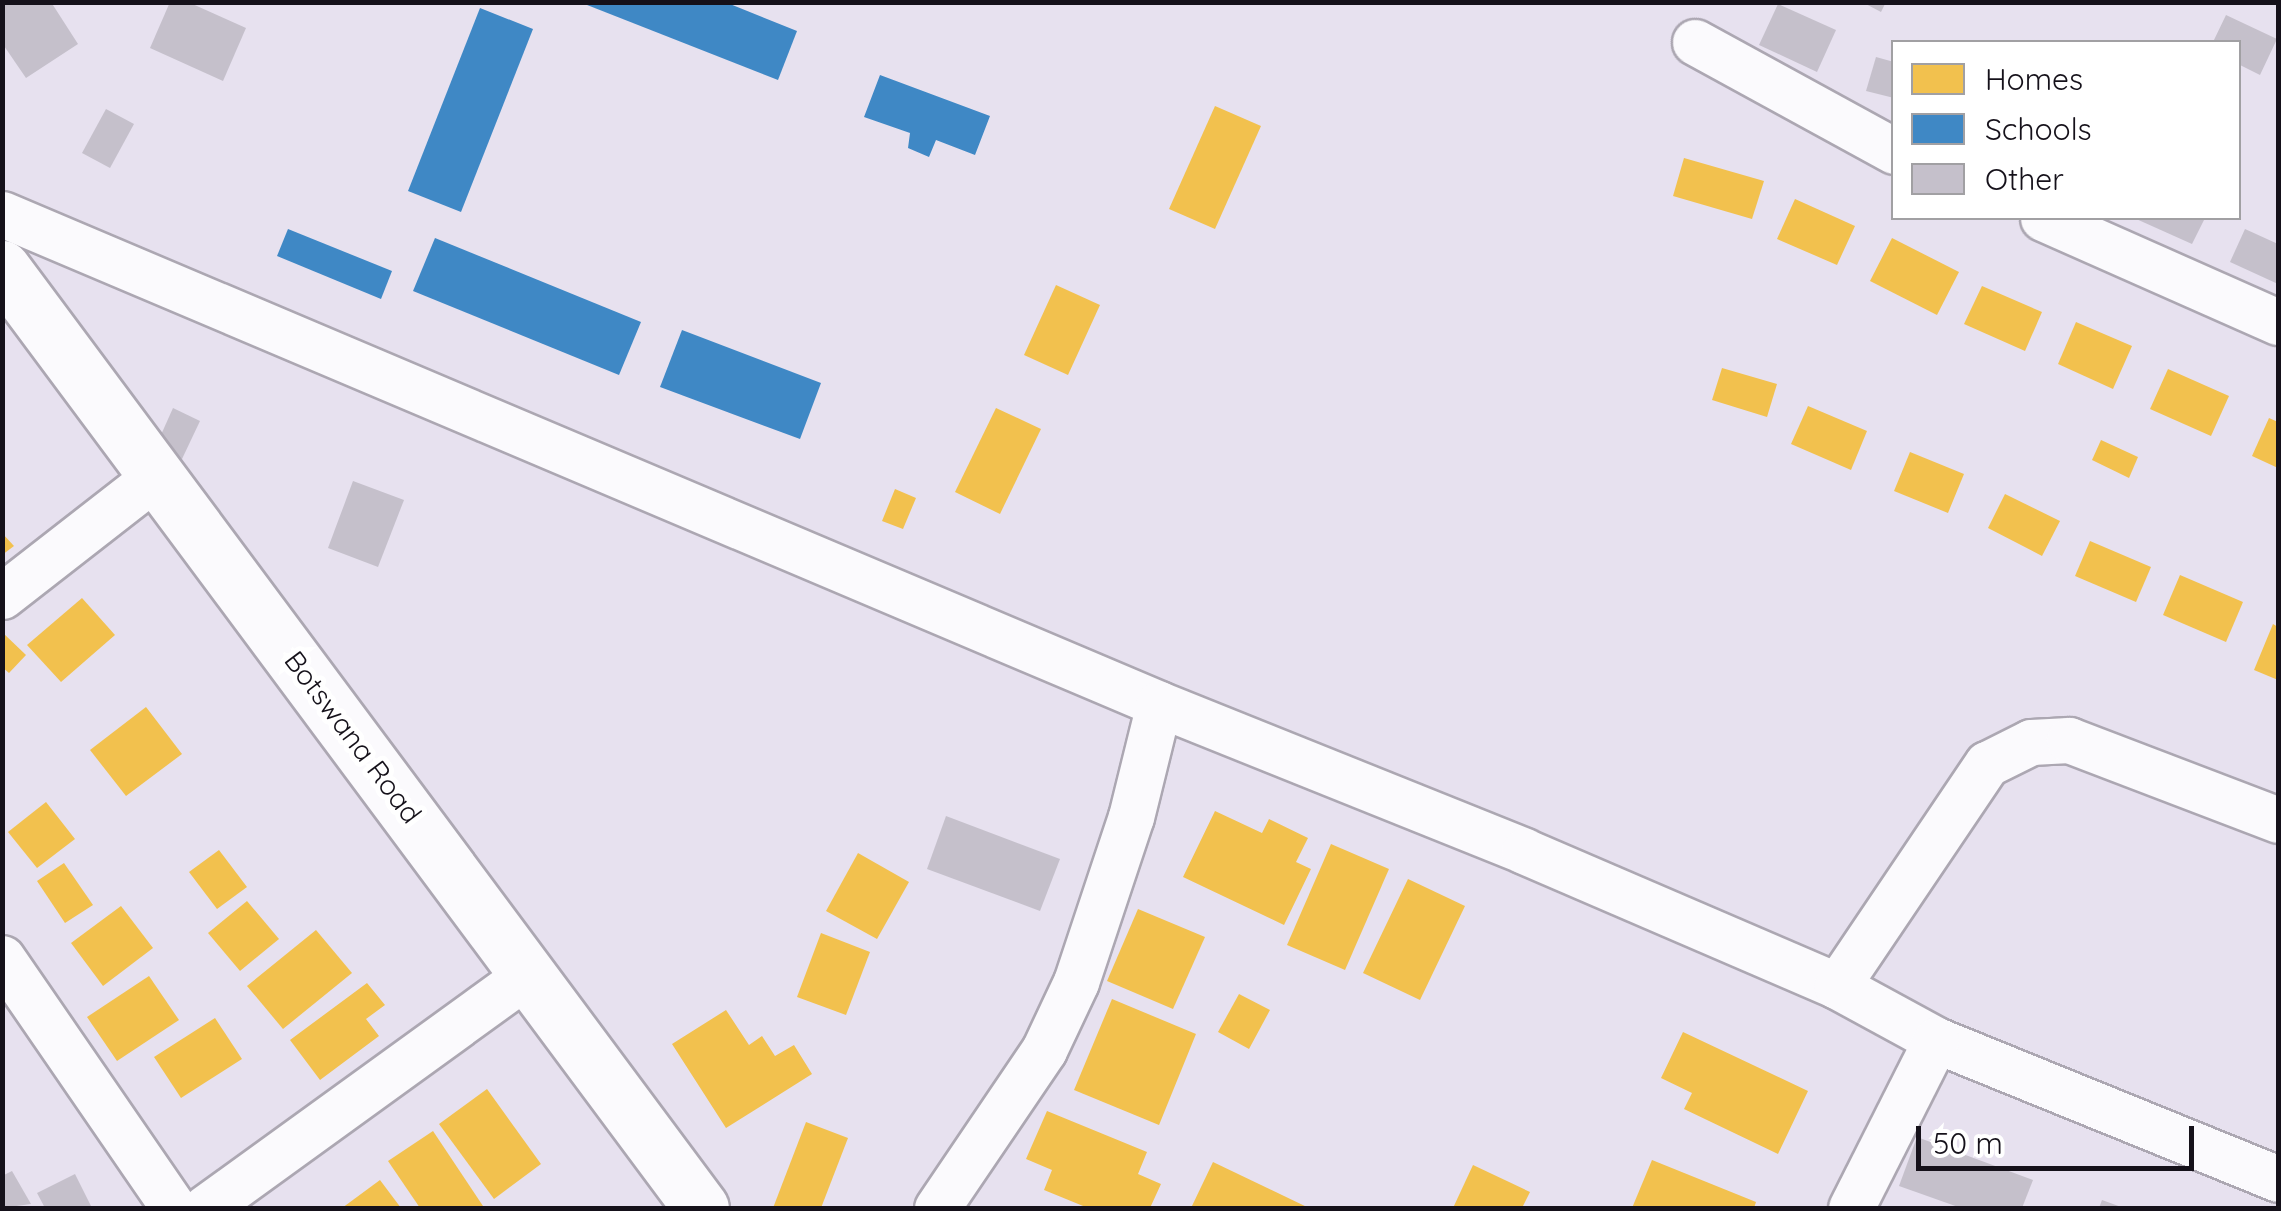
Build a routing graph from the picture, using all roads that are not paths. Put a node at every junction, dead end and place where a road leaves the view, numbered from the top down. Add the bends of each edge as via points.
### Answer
1 (1694, 42) dead end
2 (1891, 148) edge
3 (2, 214) edge
4 (2048, 220) edge
5 (2, 268) edge
6 (2278, 322) edge
7 (155, 477) junction
8 (2, 596) edge
9 (1159, 704) junction
10 (2278, 820) edge
11 (2, 958) edge
12 (531, 972) junction
13 (1837, 986) junction
14 (1936, 1040) junction
15 (2278, 1179) edge
16 (174, 1208) edge
17 (205, 1208) edge
18 (701, 1208) edge
19 (937, 1208) edge
20 (1851, 1208) edge
21 (2266, 1208) edge

1 - 2 street
3 - 9 street
4 - 6 street
5 - 7 street, Botswana Road
7 - 8 street
7 - 12 street, Botswana Road
9 - 13 street
9 - 19 street via 1131,817 1076,982 1044,1050
10 - 13 street via 2068,740 2031,742 1987,764
11 - 16 street
12 - 17 street
12 - 18 street, Botswana Road
13 - 14 street
14 - 15 street
14 - 20 street
15 - 21 street

